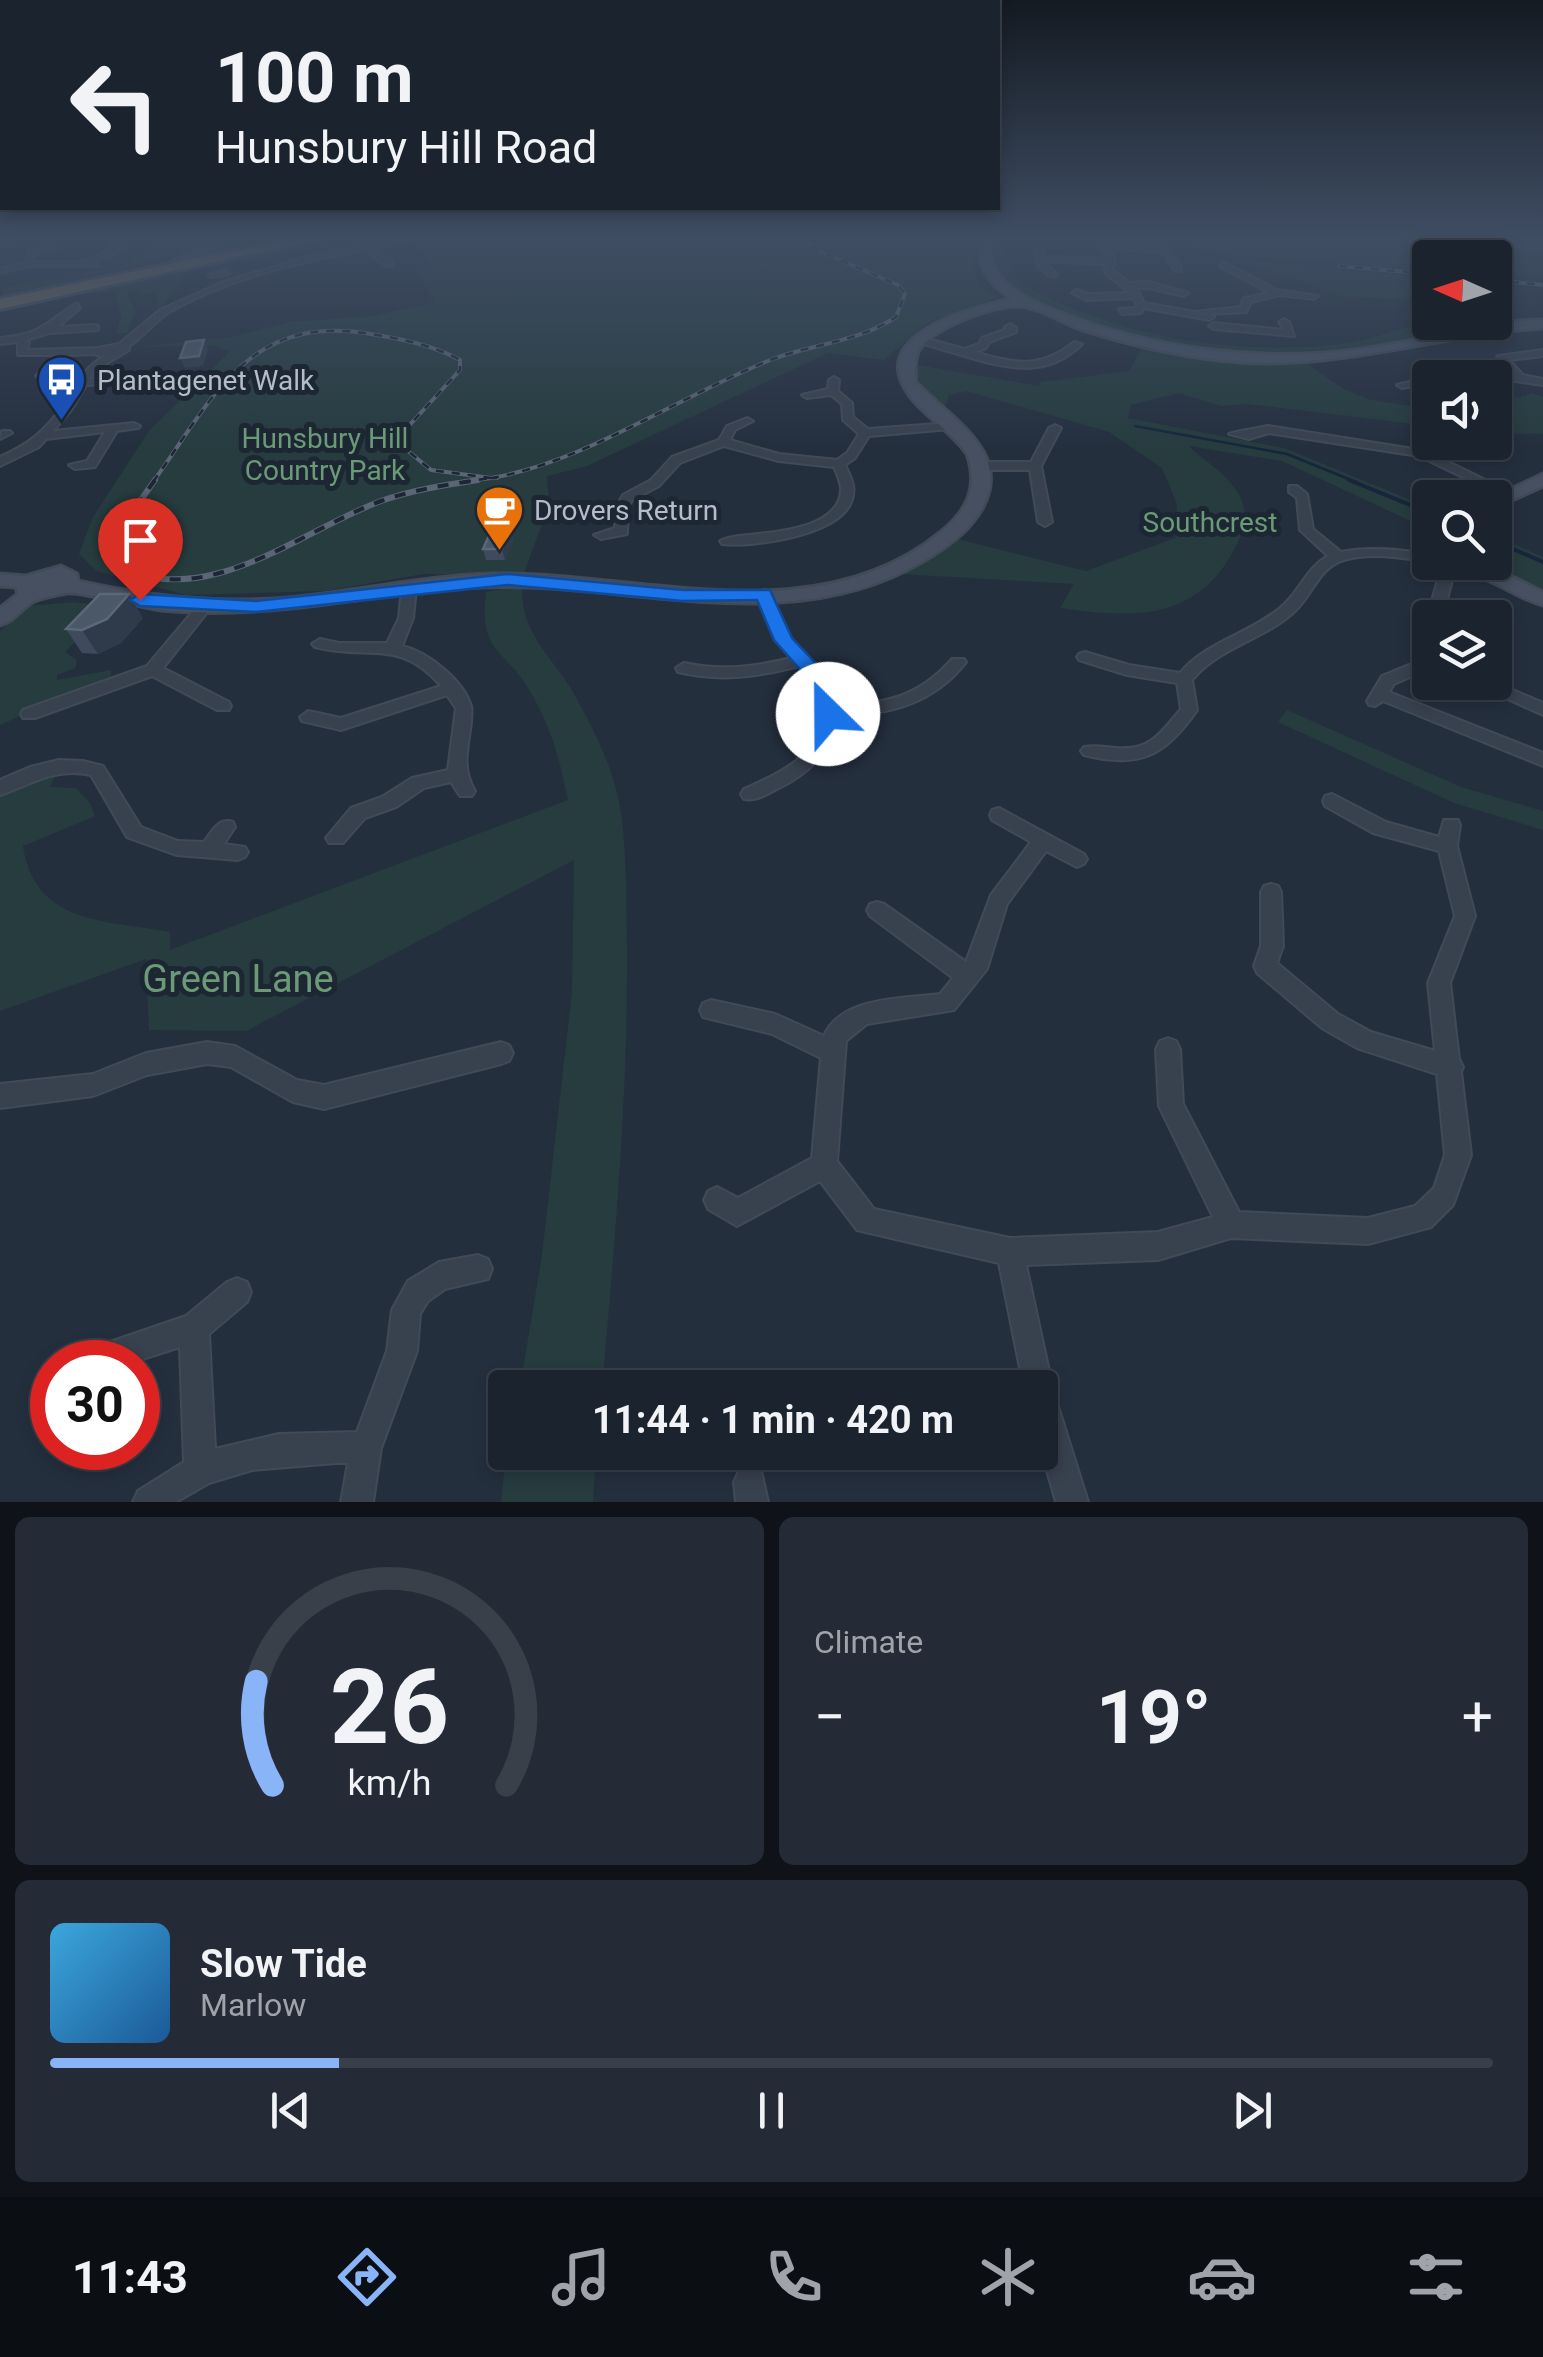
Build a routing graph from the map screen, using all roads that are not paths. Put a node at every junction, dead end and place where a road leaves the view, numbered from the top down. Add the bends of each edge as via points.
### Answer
1 (73, 309) edge
2 (169, 309) edge
3 (994, 309) edge
4 (1045, 309) edge
5 (1133, 309) edge
6 (1184, 309) edge
7 (1242, 309) edge
8 (1199, 312) junction
9 (1129, 314) dead end
10 (1284, 322) dead end
11 (1543, 324) edge
12 (95, 328) dead end
13 (1016, 329) dead end
14 (48, 330) junction
15 (20, 339) junction
16 (920, 340) junction
17 (0, 341) edge
18 (1079, 346) dead end
19 (969, 351) junction
20 (66, 352) junction
21 (102, 353) junction
22 (1543, 353) edge
23 (58, 374) dead end
24 (1512, 377) edge
25 (1519, 377) junction
26 (132, 380) dead end
27 (81, 382) junction
28 (1543, 382) edge
29 (1412, 383) edge
30 (1402, 385) dead end
31 (807, 395) dead end
32 (746, 422) dead end
33 (134, 426) dead end
34 (951, 426) junction
35 (113, 428) junction
36 (1055, 428) dead end
37 (865, 433) junction
38 (1235, 434) dead end
39 (43, 436) junction
40 (723, 442) junction
41 (0, 462) edge
42 (115, 462) dead end
43 (92, 464) junction
44 (839, 464) junction
45 (76, 466) dead end
46 (980, 466) junction
47 (1035, 466) junction
48 (1469, 480) edge
49 (1543, 480) edge
50 (1293, 490) dead end
51 (1512, 493) edge
52 (1045, 522) dead end
53 (756, 523) dead end
54 (601, 535) dead end
55 (762, 538) junction
56 (727, 541) dead end
57 (1338, 556) junction
58 (1412, 561) edge
59 (0, 580) edge
60 (1502, 580) edge
61 (30, 588) junction
62 (408, 588) junction
63 (764, 594) junction
64 (1543, 599) edge
65 (205, 606) junction
66 (0, 619) edge
67 (318, 643) dead end
68 (393, 648) junction
69 (1085, 656) dead end
70 (800, 660) junction
71 (958, 662) dead end
72 (684, 668) dead end
73 (153, 670) junction
74 (1412, 670) edge
75 (1184, 679) junction
76 (452, 688) junction
77 (1512, 696) edge
78 (223, 706) dead end
79 (1543, 709) edge
80 (28, 714) dead end
81 (828, 714) junction
82 (308, 717) dead end
83 (1090, 750) dead end
84 (1543, 760) edge
85 (0, 788) edge
86 (750, 794) dead end
87 (1332, 801) dead end
88 (999, 815) dead end
89 (226, 827) dead end
90 (336, 838) dead end
91 (1043, 840) junction
92 (209, 850) junction
93 (238, 852) dead end
94 (1077, 859) dead end
95 (1271, 892) dead end
96 (877, 910) dead end
97 (968, 976) junction
98 (711, 1010) dead end
99 (1168, 1049) dead end
100 (833, 1052) junction
101 (502, 1053) dead end
102 (1451, 1066) junction
103 (0, 1096) edge
104 (824, 1165) junction
105 (718, 1200) dead end
106 (1231, 1225) junction
107 (1010, 1252) junction
108 (478, 1269) dead end
109 (237, 1292) dead end
110 (194, 1328) junction
111 (158, 1340) edge
112 (1035, 1370) edge
113 (366, 1448) junction
114 (1058, 1455) edge
115 (200, 1468) junction
116 (149, 1502) edge
117 (357, 1502) edge
118 (1072, 1502) edge

1 - 14 street
2 - 21 street via 123,351
3 - 16 street via 951,321
4 - 11 street via 1118,336 1250,356 1358,354 1486,328
5 - 9 street
6 - 8 street
7 - 8 street
8 - 10 street via 1214,328 1292,334
12 - 14 street
13 - 19 street
14 - 15 street
15 - 17 street
15 - 20 street via 21,353
16 - 19 street
16 - 34 street via 907,360 909,382
18 - 19 street via 1063,359 1039,364 1005,363
20 - 21 street
20 - 23 street via 41,376
21 - 27 street
22 - 25 street via 1502,358
24 - 25 street
25 - 28 street
26 - 27 street
27 - 39 street
29 - 30 street
31 - 37 street via 834,386 847,403 848,418
32 - 40 street
33 - 35 street
34 - 37 street
34 - 46 street
35 - 39 street
35 - 43 street
36 - 47 street
37 - 44 street
38 - 48 street via 1268,428 1391,446 1422,453
39 - 41 street
40 - 44 street via 779,458
40 - 54 street via 676,460 655,483 627,498 622,531
42 - 43 street
43 - 45 street
44 - 55 street via 849,495 834,515 804,530
46 - 47 street
46 - 63 street via 982,482 970,514 918,558 852,583
47 - 52 street
49 - 51 street
50 - 57 street via 1303,497 1307,530
53 - 55 street
55 - 56 street
57 - 58 street
57 - 75 street via 1318,568 1292,606 1252,634 1199,657
59 - 61 street
60 - 64 street
61 - 65 street via 61,572 70,578 65,585
61 - 66 street
62 - 63 street via 507,580 683,596
62 - 65 street via 296,604
62 - 68 street via 406,618
63 - 70 street via 774,626
65 - 73 street
67 - 68 street via 346,652
68 - 76 street via 427,662
69 - 75 street
70 - 72 street via 747,675
70 - 81 street via 813,672
71 - 81 street via 910,704
73 - 78 street
73 - 80 street
74 - 84 street via 1388,680 1377,698
75 - 83 street via 1189,710 1160,745 1139,758
76 - 82 street via 339,731
76 - 90 street via 464,708 461,783 418,783 389,802 352,808
77 - 79 street
81 - 86 street via 826,738 797,772
85 - 92 street via 58,764 98,770 134,832 177,848
87 - 102 street via 1380,828 1449,835 1464,916 1439,983
88 - 91 street
89 - 92 street
91 - 94 street
91 - 97 street via 998,901 979,962
92 - 93 street
95 - 102 street via 1266,966 1365,1042
96 - 97 street
97 - 100 street via 946,1002 862,1015 834,1036
98 - 100 street via 775,1024
99 - 106 street via 1171,1106
100 - 104 street
101 - 103 street via 324,1097 293,1090 235,1058 207,1053 162,1060 93,1084
102 - 106 street via 1458,1154 1444,1196 1422,1218 1368,1231
104 - 105 street via 737,1214
104 - 107 street via 866,1221
106 - 107 street via 1158,1246
107 - 112 street
108 - 113 street via 439,1276 412,1300 390,1392
109 - 110 street
110 - 111 street
110 - 115 street
113 - 115 street via 298,1444
113 - 117 street
114 - 118 street
115 - 116 street

